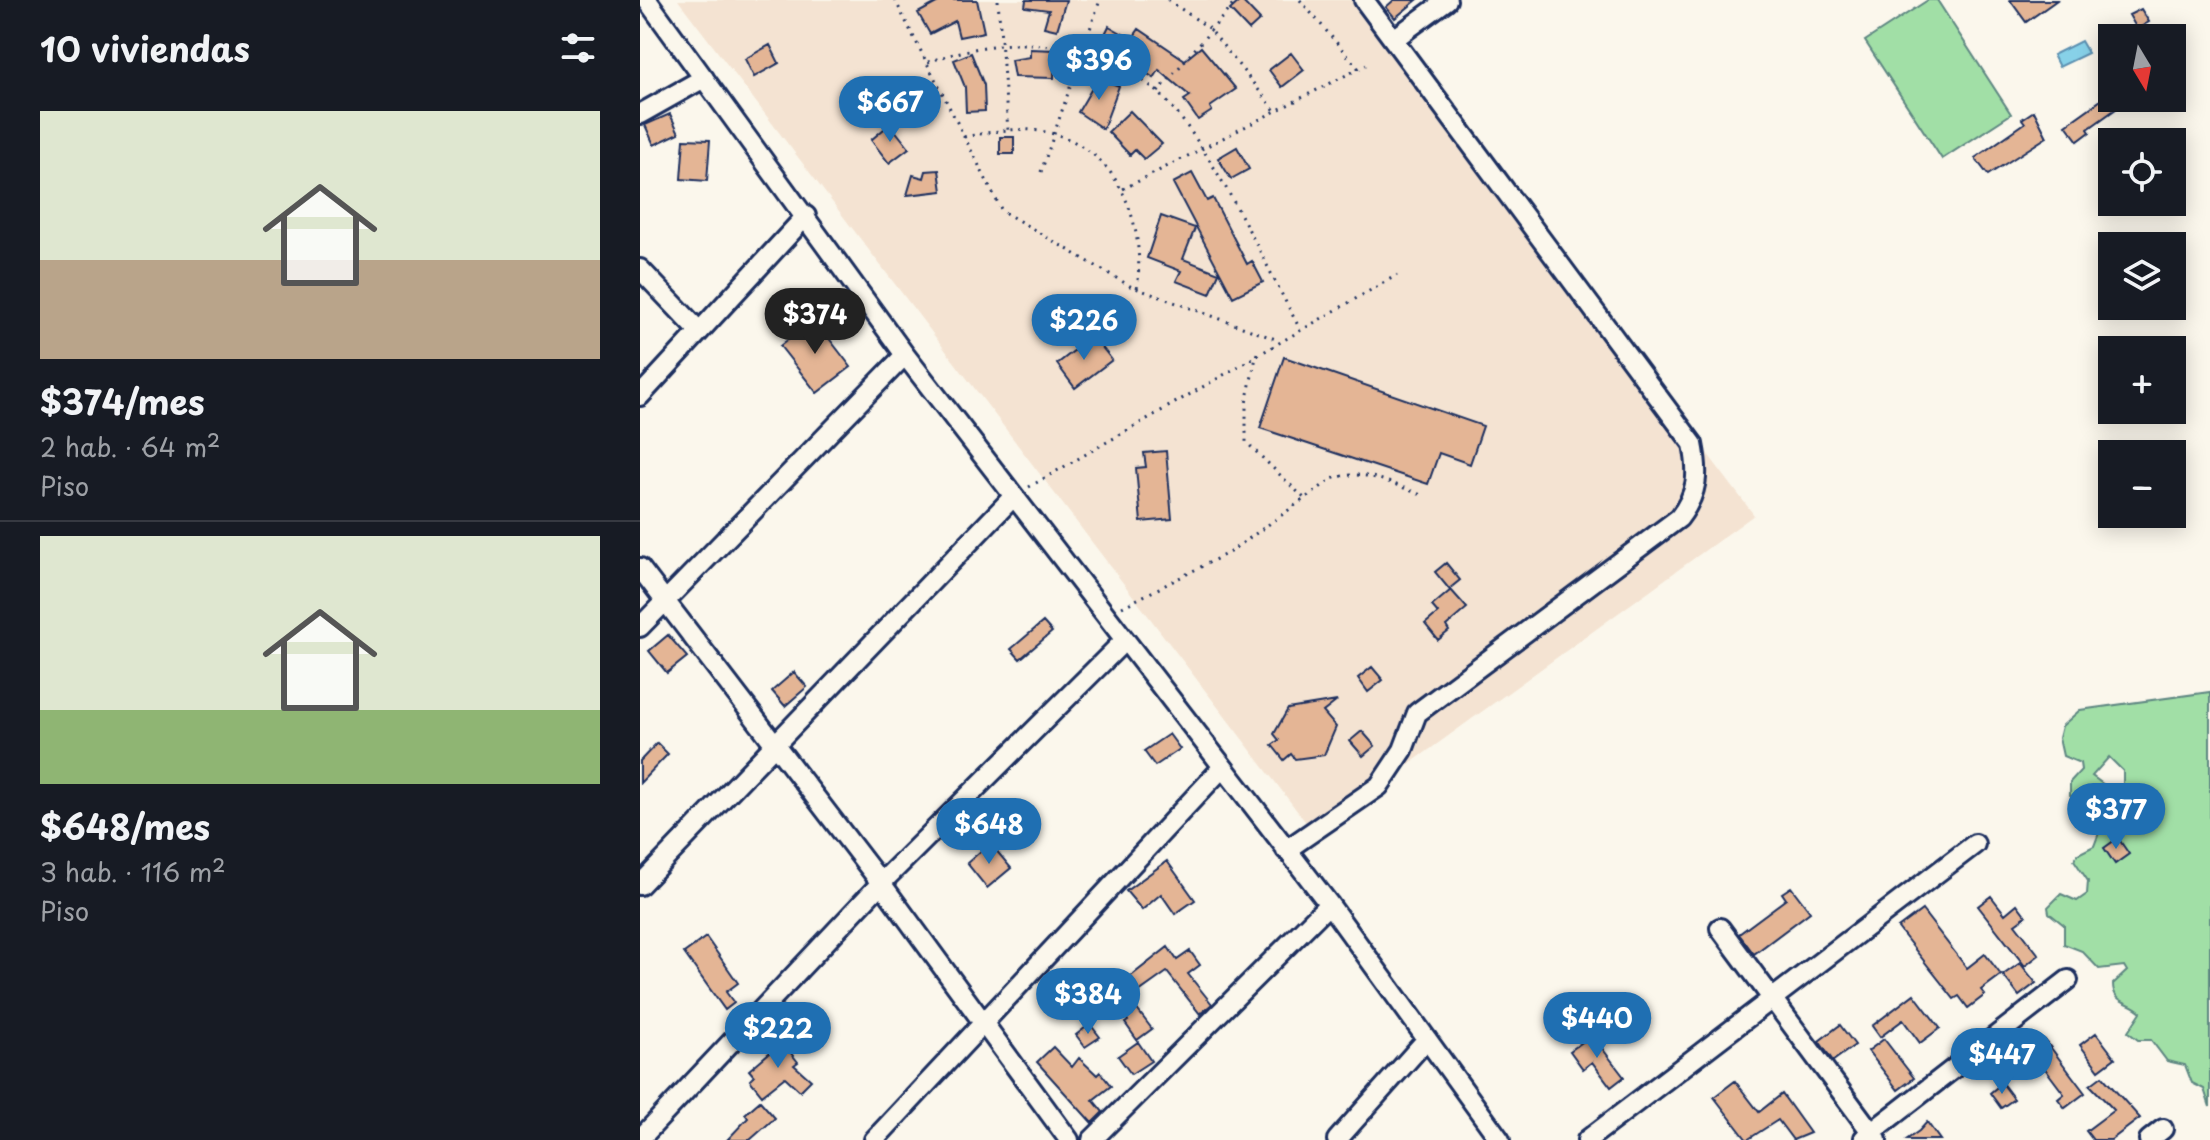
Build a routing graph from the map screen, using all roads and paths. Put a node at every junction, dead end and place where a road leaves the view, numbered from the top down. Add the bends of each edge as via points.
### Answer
1 (647, 0) edge
2 (895, 0) edge
3 (998, 0) edge
4 (1100, 0) edge
5 (1168, 0) edge
6 (1237, 0) edge
7 (1300, 0) edge
8 (1364, 0) edge
9 (1447, 0) edge
10 (1209, 28) junction
11 (1394, 39) junction
12 (1001, 43) junction
13 (1084, 53) junction
14 (927, 63) junction
15 (1366, 65) dead end
16 (1359, 69) junction
17 (704, 78) junction
18 (1158, 92) junction
19 (1277, 113) junction
20 (640, 114) edge
21 (1008, 130) junction
22 (1055, 134) junction
23 (964, 137) junction
24 (1202, 151) junction
25 (1041, 172) dead end
26 (1123, 189) junction
27 (806, 216) junction
28 (640, 269) edge
29 (1397, 275) dead end
30 (1137, 289) junction
31 (1300, 329) junction
32 (699, 331) junction
33 (1278, 340) junction
34 (1257, 353) junction
35 (905, 355) junction
36 (640, 396) edge
37 (1424, 496) dead end
38 (1013, 497) junction
39 (1304, 498) junction
40 (640, 568) edge
41 (664, 601) junction
42 (1104, 616) junction
43 (640, 627) edge
44 (1123, 642) junction
45 (773, 746) junction
46 (1222, 768) junction
47 (1975, 844) dead end
48 (1286, 850) junction
49 (881, 883) junction
50 (640, 885) edge
51 (1329, 904) junction
52 (1720, 928) dead end
53 (2068, 980) dead end
54 (1772, 998) junction
55 (983, 1023) junction
56 (1427, 1039) junction
57 (1870, 1137) edge
58 (640, 1139) edge
59 (874, 1140) edge
60 (1069, 1140) edge
61 (1092, 1140) edge
62 (1337, 1140) edge
63 (1500, 1140) edge
64 (1587, 1140) edge

1 - 17 street
2 - 14 path
3 - 12 path
4 - 13 path
5 - 10 path
6 - 10 path
7 - 16 path
8 - 11 street
9 - 11 street
10 - 18 path
10 - 19 path
11 - 48 street via 1693,444 1698,469 1694,499 1679,518 1417,713 1403,750 1379,786
12 - 13 path via 1038,42
12 - 14 path
12 - 21 path
13 - 18 path
13 - 22 path
14 - 23 path
15 - 16 path
16 - 19 path
17 - 20 street
17 - 27 street
18 - 24 path
19 - 24 path
21 - 22 path
21 - 23 path
22 - 25 path
22 - 26 path via 1086,150
23 - 30 path via 1002,211
24 - 26 path
24 - 31 path
26 - 30 path via 1137,226
27 - 32 street
27 - 35 street
28 - 32 street
29 - 31 path
30 - 33 path
31 - 33 path
32 - 36 street
33 - 34 path
34 - 38 path
34 - 39 path via 1246,403 1246,442
35 - 38 street
35 - 41 street
37 - 39 path via 1349,472
38 - 42 street
38 - 45 street
39 - 42 path via 1230,552
40 - 41 street
41 - 43 street
41 - 45 street
42 - 44 street
44 - 46 street
44 - 49 street
45 - 49 street
45 - 50 street
46 - 48 street
46 - 55 street
47 - 54 street
48 - 51 street
49 - 55 street
49 - 58 street
51 - 56 street
51 - 61 street
52 - 54 street
53 - 57 street
54 - 57 street
54 - 64 street
55 - 59 street
55 - 60 street
56 - 62 street
56 - 63 street

